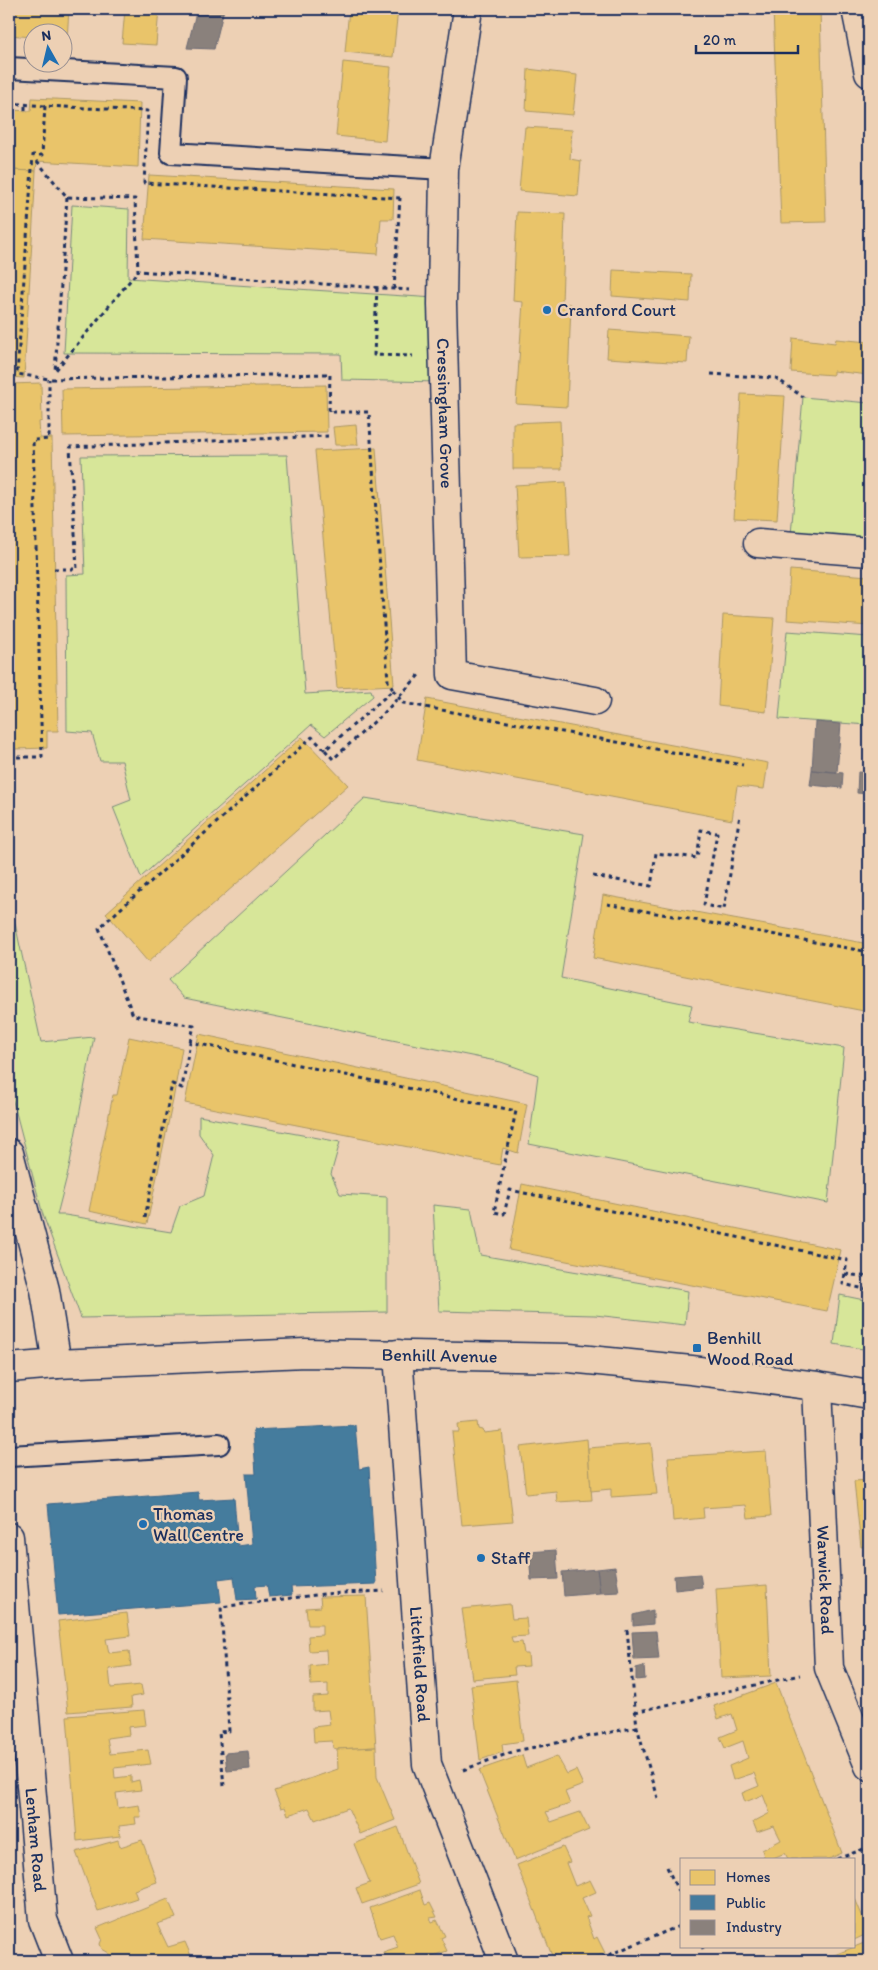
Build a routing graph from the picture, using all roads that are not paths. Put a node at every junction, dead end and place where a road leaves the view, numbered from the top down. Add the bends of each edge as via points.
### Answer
1 (468, 9) edge
2 (856, 9) edge
3 (9, 68) edge
4 (869, 73) edge
5 (444, 169) junction
6 (758, 544) dead end
7 (869, 552) edge
8 (595, 701) dead end
9 (9, 1153) edge
10 (398, 1354) junction
11 (57, 1364) junction
12 (9, 1368) edge
13 (817, 1386) junction
14 (869, 1394) edge
15 (219, 1444) dead end
16 (9, 1456) edge
17 (9, 1537) edge
18 (869, 1766) edge
19 (59, 1961) edge
20 (504, 1961) edge

1 - 5 street, Cressingham Grove
2 - 4 street
3 - 5 lane via 176,77 171,153
5 - 8 street, Cressingham Grove via 442,292 452,675
6 - 7 street
9 - 11 street via 45,1290
10 - 11 street, Benhill Avenue via 305,1353
10 - 13 street, Benhill Avenue via 569,1358
10 - 20 street, Litchfield Road via 427,1764
11 - 12 street, Benhill Avenue
13 - 14 street, Benhill Avenue
13 - 18 street, Warwick Road via 829,1668
15 - 16 lane
17 - 19 street, Lenham Road via 43,1920

